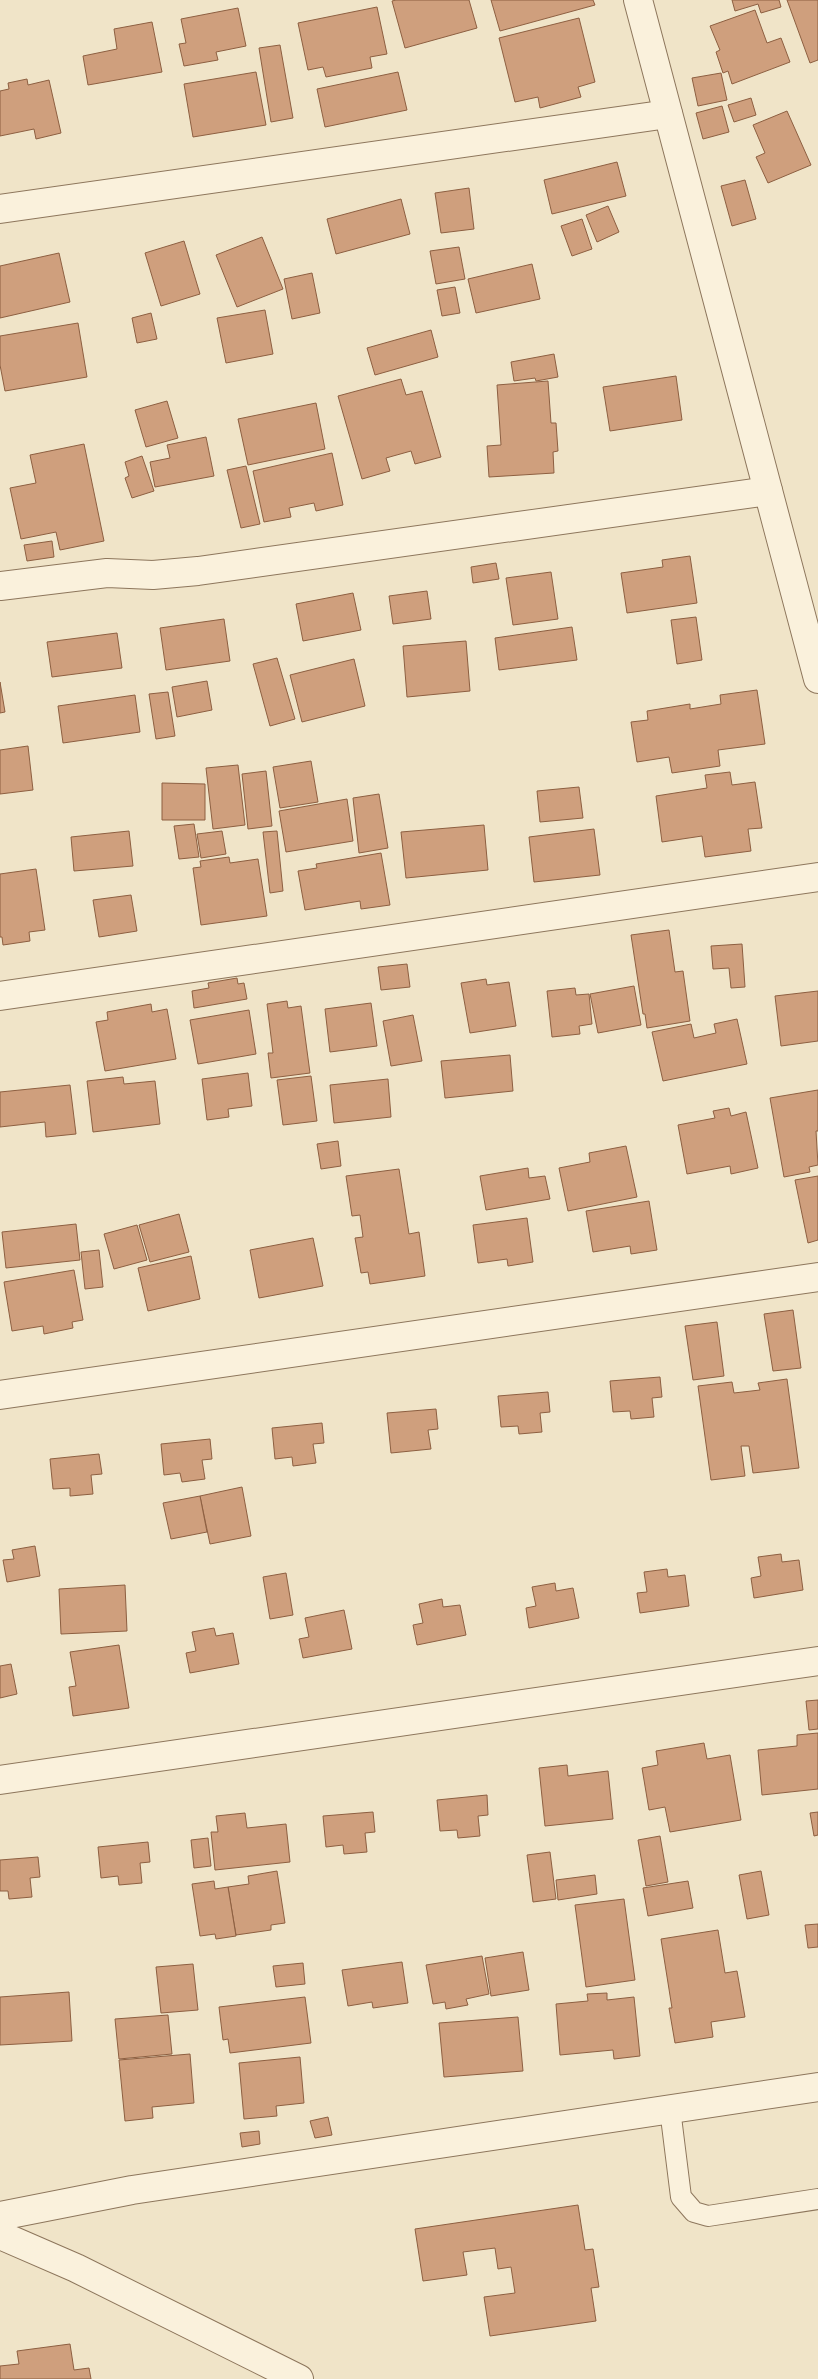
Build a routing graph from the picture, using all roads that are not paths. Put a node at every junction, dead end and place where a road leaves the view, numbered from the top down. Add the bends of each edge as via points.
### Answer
1 (638, 0) edge
2 (668, 114) junction
3 (0, 209) edge
4 (768, 490) junction
5 (0, 586) edge
6 (818, 678) edge
7 (818, 877) edge
8 (0, 996) edge
9 (818, 1277) edge
10 (0, 1395) edge
11 (818, 1661) edge
12 (0, 1780) edge
13 (818, 2087) edge
14 (670, 2109) junction
15 (818, 2199) edge
16 (0, 2216) edge
17 (0, 2235) edge
18 (300, 2379) edge

1 - 2 street
2 - 3 street
2 - 4 street
4 - 5 street via 198,571 153,575 107,574
4 - 6 street
7 - 8 street
9 - 10 street
11 - 12 street
13 - 14 street
14 - 15 lane via 681,2197 694,2212 708,2216
14 - 16 street via 132,2190
17 - 18 street via 76,2268

